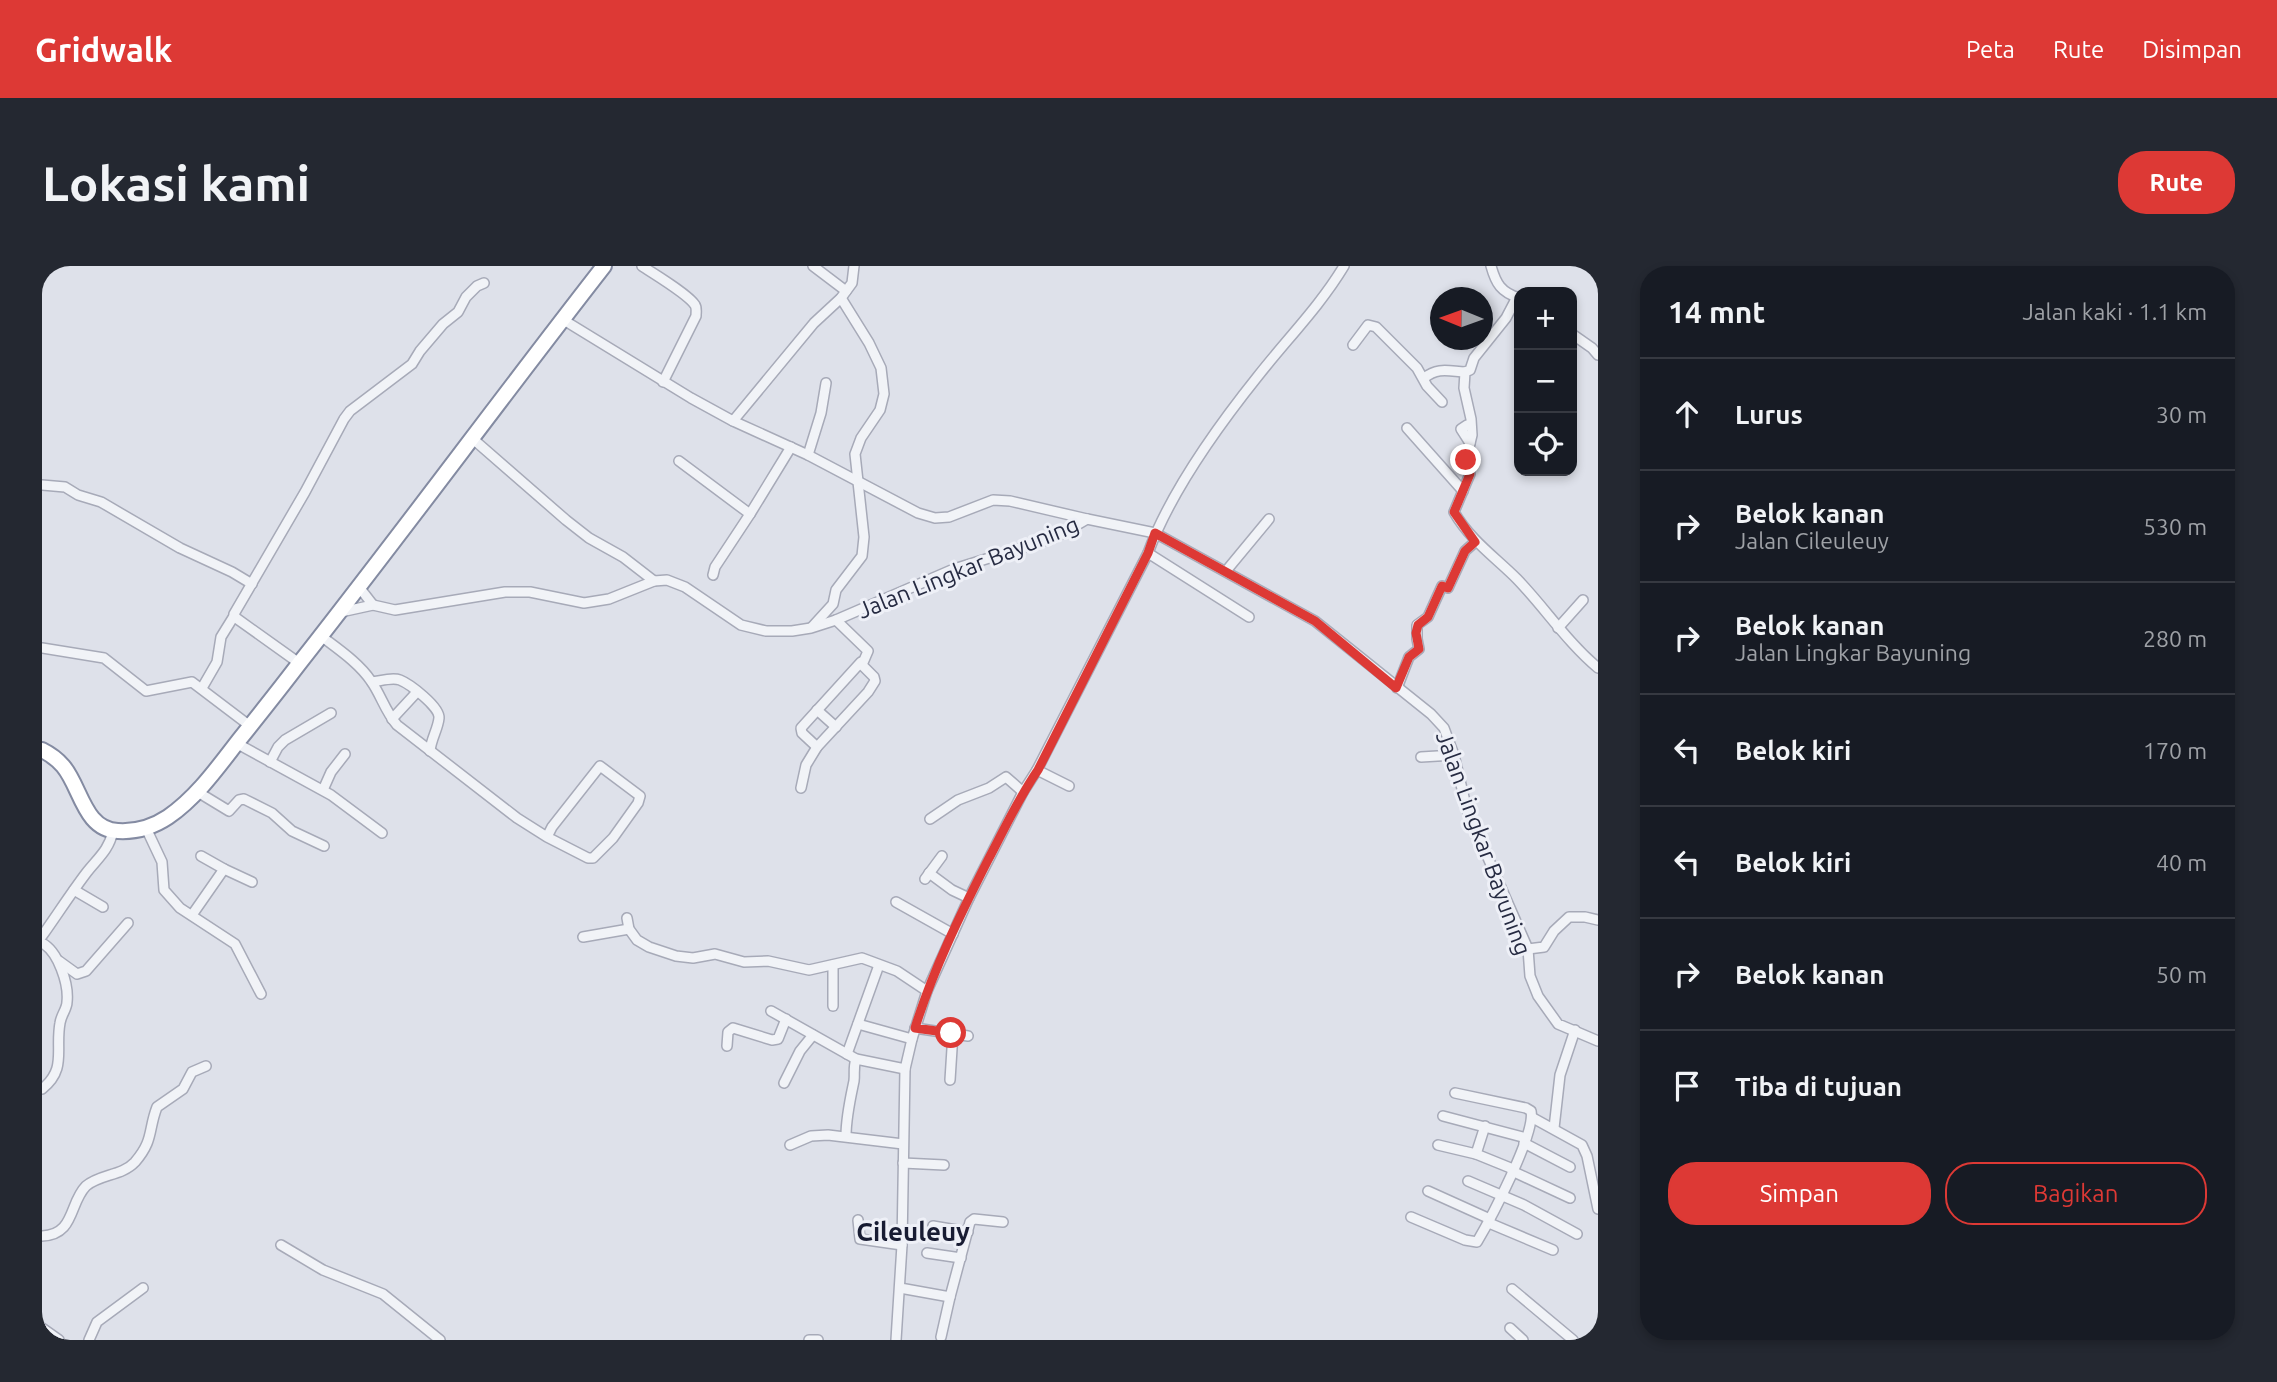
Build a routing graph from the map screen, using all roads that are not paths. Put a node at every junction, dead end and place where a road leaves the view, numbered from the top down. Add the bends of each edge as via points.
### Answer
1 (604, 266) edge
2 (642, 266) edge
3 (813, 266) edge
4 (854, 266) edge
5 (1344, 266) edge
6 (1491, 266) edge
7 (484, 283) dead end
8 (843, 295) junction
9 (1514, 296) edge
10 (1514, 305) edge
11 (562, 319) junction
12 (1577, 338) edge
13 (1353, 345) dead end
14 (1598, 355) edge
15 (1465, 372) junction
16 (1424, 378) junction
17 (663, 382) junction
18 (827, 383) dead end
19 (1442, 402) dead end
20 (733, 421) junction
21 (1467, 425) dead end
22 (1407, 428) dead end
23 (473, 439) junction
24 (1471, 443) junction
25 (791, 447) junction
26 (808, 455) junction
27 (679, 461) dead end
28 (857, 481) junction
29 (42, 485) edge
30 (1463, 491) junction
31 (750, 514) junction
32 (1087, 519) junction
33 (1269, 519) dead end
34 (1155, 533) junction
35 (1475, 542) junction
36 (1148, 553) junction
37 (1226, 571) junction
38 (713, 575) dead end
39 (654, 581) junction
40 (252, 584) junction
41 (359, 587) junction
42 (1583, 600) dead end
43 (373, 605) junction
44 (341, 612) junction
45 (234, 616) junction
46 (1249, 617) dead end
47 (836, 620) junction
48 (811, 628) junction
49 (1558, 628) junction
50 (321, 636) junction
51 (42, 648) edge
52 (861, 662) junction
53 (299, 663) junction
54 (1598, 668) edge
55 (372, 682) junction
56 (202, 688) junction
57 (1396, 688) junction
58 (416, 692) junction
59 (817, 710) junction
60 (331, 713) dead end
61 (392, 719) junction
62 (250, 726) junction
63 (836, 727) junction
64 (236, 743) junction
65 (817, 747) junction
66 (42, 750) edge
67 (430, 751) junction
68 (1453, 752) junction
69 (345, 754) dead end
70 (1421, 757) dead end
71 (270, 762) junction
72 (1038, 770) junction
73 (1069, 786) dead end
74 (801, 788) dead end
75 (323, 790) junction
76 (196, 792) junction
77 (1023, 792) junction
78 (930, 819) dead end
79 (146, 828) junction
80 (113, 831) junction
81 (382, 832) dead end
82 (547, 837) junction
83 (324, 846) dead end
84 (201, 856) dead end
85 (942, 856) dead end
86 (224, 869) junction
87 (252, 882) dead end
88 (74, 890) junction
89 (969, 898) junction
90 (896, 902) dead end
91 (103, 907) dead end
92 (192, 915) junction
93 (627, 918) dead end
94 (1598, 920) edge
95 (128, 923) dead end
96 (629, 929) junction
97 (953, 934) junction
98 (42, 936) edge
99 (583, 937) dead end
100 (42, 943) edge
101 (1528, 950) junction
102 (59, 961) junction
103 (833, 965) junction
104 (880, 965) junction
105 (927, 991) junction
106 (261, 994) dead end
107 (833, 1006) dead end
108 (771, 1011) dead end
109 (786, 1018) junction
110 (858, 1024) junction
111 (915, 1028) junction
112 (1575, 1030) junction
113 (953, 1033) junction
114 (813, 1035) junction
115 (968, 1036) dead end
116 (912, 1038) junction
117 (1598, 1041) edge
118 (727, 1046) dead end
119 (847, 1054) junction
120 (856, 1059) junction
121 (206, 1066) dead end
122 (905, 1069) junction
123 (950, 1080) dead end
124 (783, 1083) dead end
125 (42, 1089) edge
126 (1455, 1093) dead end
127 (1443, 1116) dead end
128 (1533, 1118) junction
129 (1485, 1126) junction
130 (1554, 1128) junction
131 (846, 1136) junction
132 (1525, 1140) junction
133 (903, 1144) junction
134 (790, 1145) dead end
135 (1438, 1145) dead end
136 (1476, 1154) junction
137 (903, 1163) junction
138 (944, 1165) dead end
139 (1570, 1167) dead end
140 (1513, 1170) junction
141 (1468, 1181) dead end
142 (1595, 1182) edge
143 (1428, 1191) dead end
144 (1500, 1195) junction
145 (1570, 1198) dead end
146 (1598, 1208) edge
147 (1411, 1217) dead end
148 (858, 1220) dead end
149 (1490, 1221) junction
150 (1003, 1222) dead end
151 (933, 1226) dead end
152 (968, 1232) junction
153 (1577, 1234) dead end
154 (42, 1236) edge
155 (281, 1245) dead end
156 (902, 1245) junction
157 (1553, 1250) dead end
158 (927, 1254) dead end
159 (961, 1258) junction
160 (143, 1288) dead end
161 (900, 1289) junction
162 (1511, 1289) dead end
163 (950, 1297) junction
164 (42, 1328) edge
165 (1510, 1328) dead end
166 (941, 1336) dead end
167 (59, 1340) edge
168 (89, 1340) edge
169 (440, 1340) edge
170 (809, 1340) edge
171 (818, 1340) edge
172 (896, 1340) edge
173 (1523, 1340) edge
174 (1573, 1340) edge

1 - 11 highway
2 - 17 street via 696,309
3 - 8 street
4 - 8 street via 852,283
5 - 34 street via 1221,425
6 - 9 street via 1500,289
7 - 40 street via 466,297 410,366 350,411
8 - 20 street
8 - 28 street via 881,368 884,394 877,416 856,447
10 - 15 street via 1474,358 1471,370
11 - 17 street
11 - 23 highway
12 - 14 street
13 - 16 street via 1371,324
15 - 16 street via 1434,371
15 - 24 street
16 - 19 street
17 - 20 street
18 - 26 street
20 - 25 street
21 - 24 street via 1461,429
22 - 30 street
23 - 39 street via 589,538
23 - 41 highway
24 - 30 street via 1466,460 1470,474
25 - 26 street
25 - 31 street
26 - 28 street
27 - 31 street
28 - 32 street via 935,518 993,500
28 - 48 street via 863,556 836,590 833,604
29 - 40 street via 65,487 101,502
30 - 35 street via 1454,512
31 - 38 street
32 - 34 street, Jalan Lingkar Bayuning
32 - 47 street, Jalan Lingkar Bayuning via 1056,537 954,569
33 - 37 street
34 - 36 street
34 - 37 street, Jalan Lingkar Bayuning
35 - 49 street via 1516,579
35 - 57 street via 1465,551 1448,588 1442,586 1428,617 1418,625 1419,649 1409,657
36 - 46 street
36 - 72 street
37 - 57 street, Jalan Lingkar Bayuning via 1315,621
39 - 43 street via 609,599 584,603 505,592 395,610
39 - 48 street, Jalan Lingkar Bayuning via 685,587 741,625 766,631
40 - 45 street
41 - 43 street
41 - 44 highway
42 - 49 street
43 - 44 street
44 - 50 highway
45 - 53 street
45 - 56 street
47 - 48 street, Jalan Lingkar Bayuning
47 - 52 street via 868,651
49 - 54 street
50 - 53 highway
50 - 55 street
51 - 56 street via 104,658 146,691 187,682
52 - 59 street
52 - 63 street via 874,677 874,685
53 - 62 highway
55 - 58 street via 398,679
55 - 61 street
56 - 62 street
57 - 68 street, Jalan Lingkar Bayuning via 1444,728
58 - 61 street
58 - 67 street via 439,713
59 - 63 street
59 - 65 street via 800,730
60 - 71 street via 285,740
61 - 67 street
62 - 64 highway
63 - 65 street
64 - 71 street
64 - 76 highway
65 - 74 street via 806,765
66 - 80 highway via 64,767 95,823
67 - 82 street
68 - 70 street
68 - 101 street, Jalan Lingkar Bayuning via 1467,810
69 - 75 street
71 - 75 street
72 - 73 street
72 - 77 street
75 - 81 street
76 - 79 highway via 166,818
76 - 83 street via 229,811 244,799
77 - 78 street via 1006,777
77 - 89 street
79 - 80 highway
79 - 92 street via 162,862 164,890
80 - 88 street via 111,844
82 - 82 street via 600,766 640,796 595,857 588,858
84 - 86 street
85 - 89 street via 927,876
86 - 87 street
86 - 92 street
88 - 91 street
88 - 98 street
89 - 97 street
90 - 97 street
92 - 106 street via 235,944
93 - 96 street
94 - 101 street via 1569,917 1544,947
95 - 102 street via 86,971 77,974
96 - 99 street
96 - 103 street via 643,944 682,958 715,954 809,970
97 - 105 street
100 - 102 street
101 - 112 street, Jalan Lingkar Bayuning via 1530,976 1538,996 1558,1024
102 - 125 street via 68,1001 60,1024 57,1071
103 - 104 street via 858,958
103 - 107 street
104 - 105 street
104 - 110 street
105 - 111 street
108 - 109 street
109 - 114 street
109 - 118 street via 778,1039 733,1028
110 - 116 street
110 - 119 street
111 - 113 street
111 - 116 street
112 - 117 street, Jalan Lingkar Bayuning
112 - 130 street via 1560,1075
113 - 115 street
113 - 123 street
114 - 119 street
114 - 124 street
116 - 122 street
119 - 120 street
120 - 122 street
120 - 131 street
121 - 154 street via 192,1072 183,1089 158,1107 149,1142 135,1161 85,1187 65,1226
122 - 133 street
126 - 128 street via 1526,1108
127 - 129 street
128 - 130 street
128 - 132 street
129 - 132 street
129 - 136 street
130 - 142 street via 1581,1145
131 - 133 street
131 - 134 street via 811,1136
132 - 139 street
132 - 140 street
133 - 137 street
135 - 136 street
136 - 140 street
137 - 138 street
137 - 156 street
140 - 144 street
140 - 145 street
141 - 144 street
142 - 146 street
143 - 149 street
144 - 149 street
144 - 153 street
147 - 149 street via 1474,1243
148 - 156 street via 860,1240
149 - 157 street
150 - 152 street via 974,1219
151 - 152 street
152 - 159 street
155 - 169 street via 323,1270 383,1294
156 - 161 street
158 - 159 street
159 - 163 street
160 - 168 street via 97,1322
161 - 163 street
161 - 172 street
162 - 174 street
163 - 166 street
164 - 167 street
165 - 173 street
170 - 171 street

